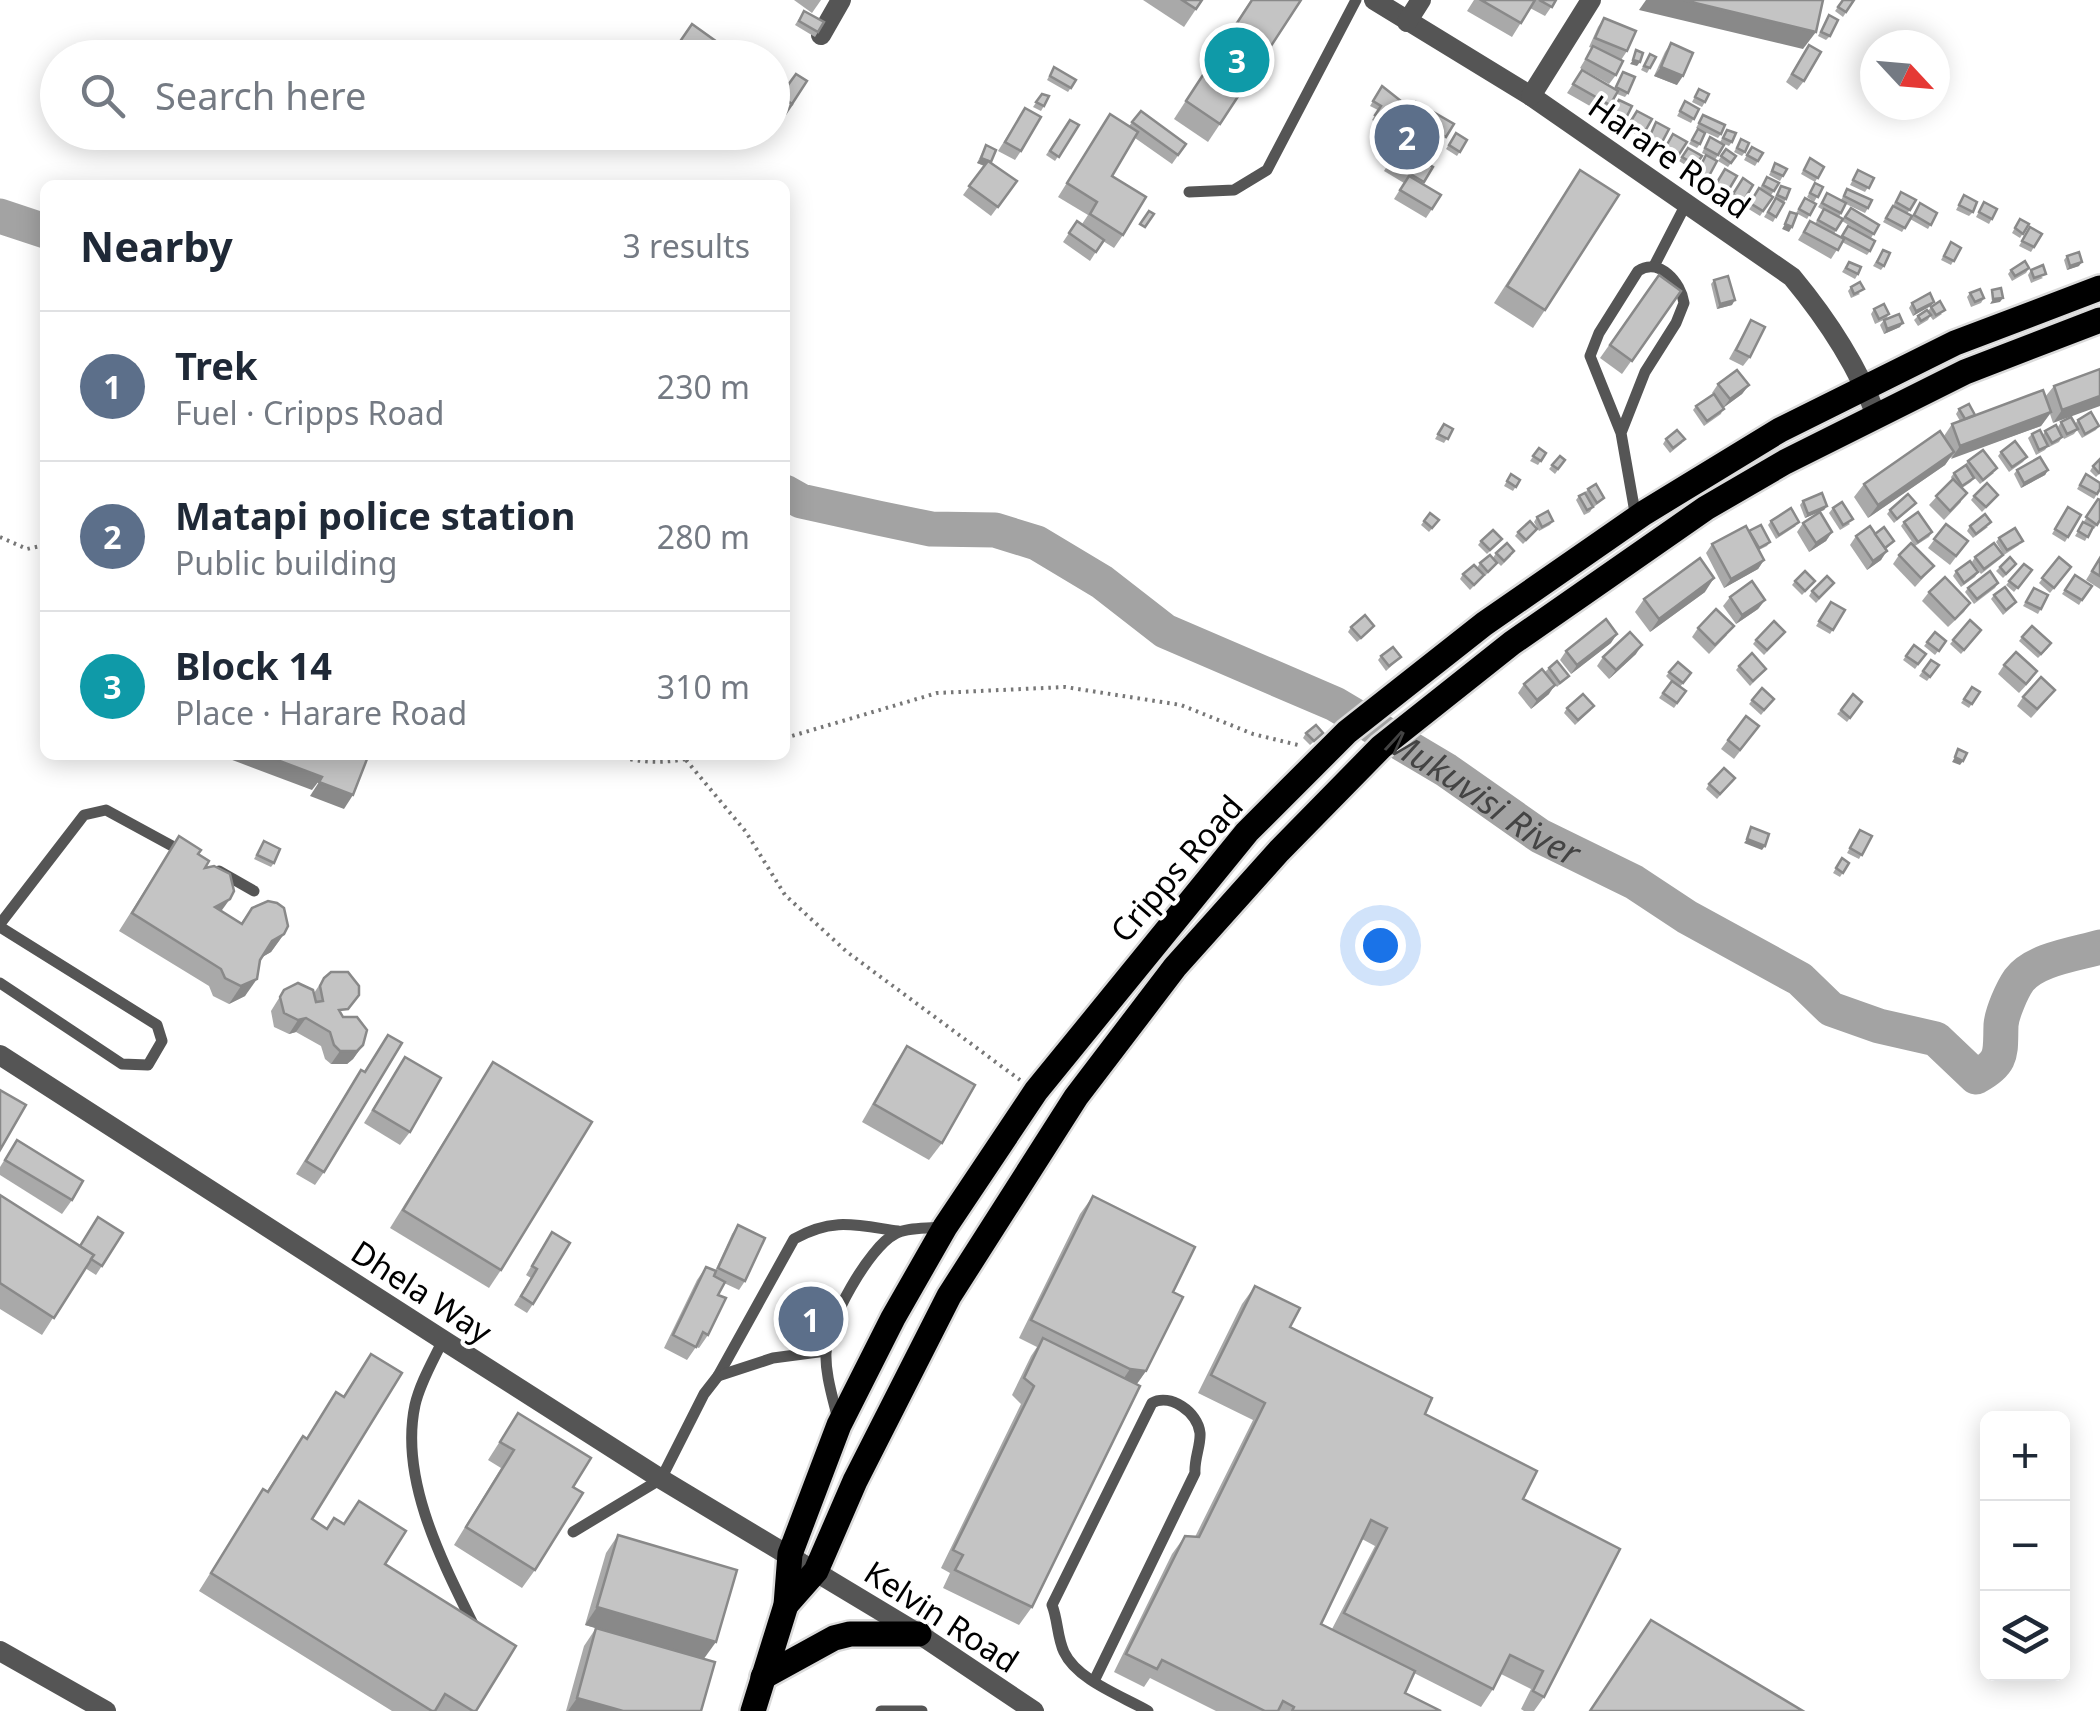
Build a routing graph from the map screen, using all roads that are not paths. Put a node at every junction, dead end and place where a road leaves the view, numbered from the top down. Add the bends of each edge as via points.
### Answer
1 (841, 0) edge
2 (1356, 0) edge
3 (1374, 0) edge
4 (1421, 0) edge
5 (1591, 0) edge
6 (1406, 22) junction
7 (820, 35) edge
8 (1531, 96) junction
9 (1189, 192) dead end
10 (1686, 204) junction
11 (1654, 266) junction
12 (2100, 288) edge
13 (2100, 320) edge
14 (1866, 388) junction
15 (1876, 416) junction
16 (1621, 433) junction
17 (1636, 519) junction
18 (254, 890) dead end
19 (0, 926) edge
20 (0, 982) edge
21 (0, 1055) edge
22 (945, 1227) junction
23 (898, 1232) junction
24 (442, 1340) junction
25 (826, 1351) junction
26 (718, 1376) junction
27 (839, 1425) junction
28 (661, 1479) junction
29 (573, 1532) edge
30 (790, 1554) junction
31 (816, 1572) junction
32 (786, 1606) junction
33 (476, 1628) edge
34 (919, 1634) junction
35 (0, 1651) edge
36 (764, 1677) junction
37 (1094, 1680) junction
38 (106, 1711) edge
39 (753, 1711) edge
40 (882, 1711) edge
41 (922, 1711) edge
42 (1034, 1711) edge
43 (1148, 1711) edge

1 - 7 street
2 - 9 lane via 1267,170 1234,190
3 - 6 street, Harare Road
4 - 6 street
5 - 8 street
6 - 8 street, Harare Road
8 - 10 street, Harare Road
10 - 11 lane
10 - 14 street, Harare Road via 1792,276
11 - 16 lane via 1678,284 1684,303 1645,372
11 - 16 lane via 1638,272 1590,356
12 - 14 main road, Cripps Road via 1955,343
13 - 15 main road, Cripps Road via 1965,372
14 - 15 street, Harare Road
14 - 17 main road, Cripps Road via 1780,430
15 - 31 main road, Cripps Road via 1769,471 1644,548 1416,716 1279,850 1175,967 1076,1097 949,1296
16 - 17 lane
17 - 22 main road, Cripps Road via 1484,624 1326,751 1196,891 1036,1091
18 - 19 lane via 106,810 94,811
19 - 20 lane via 157,1025 162,1041 148,1065 122,1064
21 - 24 street, Dhela Way
22 - 23 lane
22 - 27 main road, Cripps Road
23 - 25 lane via 871,1256 830,1330
23 - 26 lane via 842,1222 794,1238
24 - 28 street, Dhela Way
24 - 33 lane via 416,1401 412,1461 437,1551
25 - 26 lane via 773,1358
25 - 27 lane
26 - 28 lane
27 - 30 main road, Cripps Road
28 - 29 lane
28 - 30 street, Dhela Way
30 - 31 street, Dhela Way
30 - 32 main road, Cripps Road
31 - 32 main road, Cripps Road
31 - 34 street, Kelvin Road
32 - 36 main road, Cripps Road
34 - 36 main road via 834,1638
34 - 42 street, Kelvin Road
35 - 38 street
36 - 39 main road, Cripps Road
37 - 37 lane via 1064,1654 1052,1606 1152,1403 1169,1400 1194,1419 1200,1434 1195,1473
37 - 43 lane
40 - 41 lane

